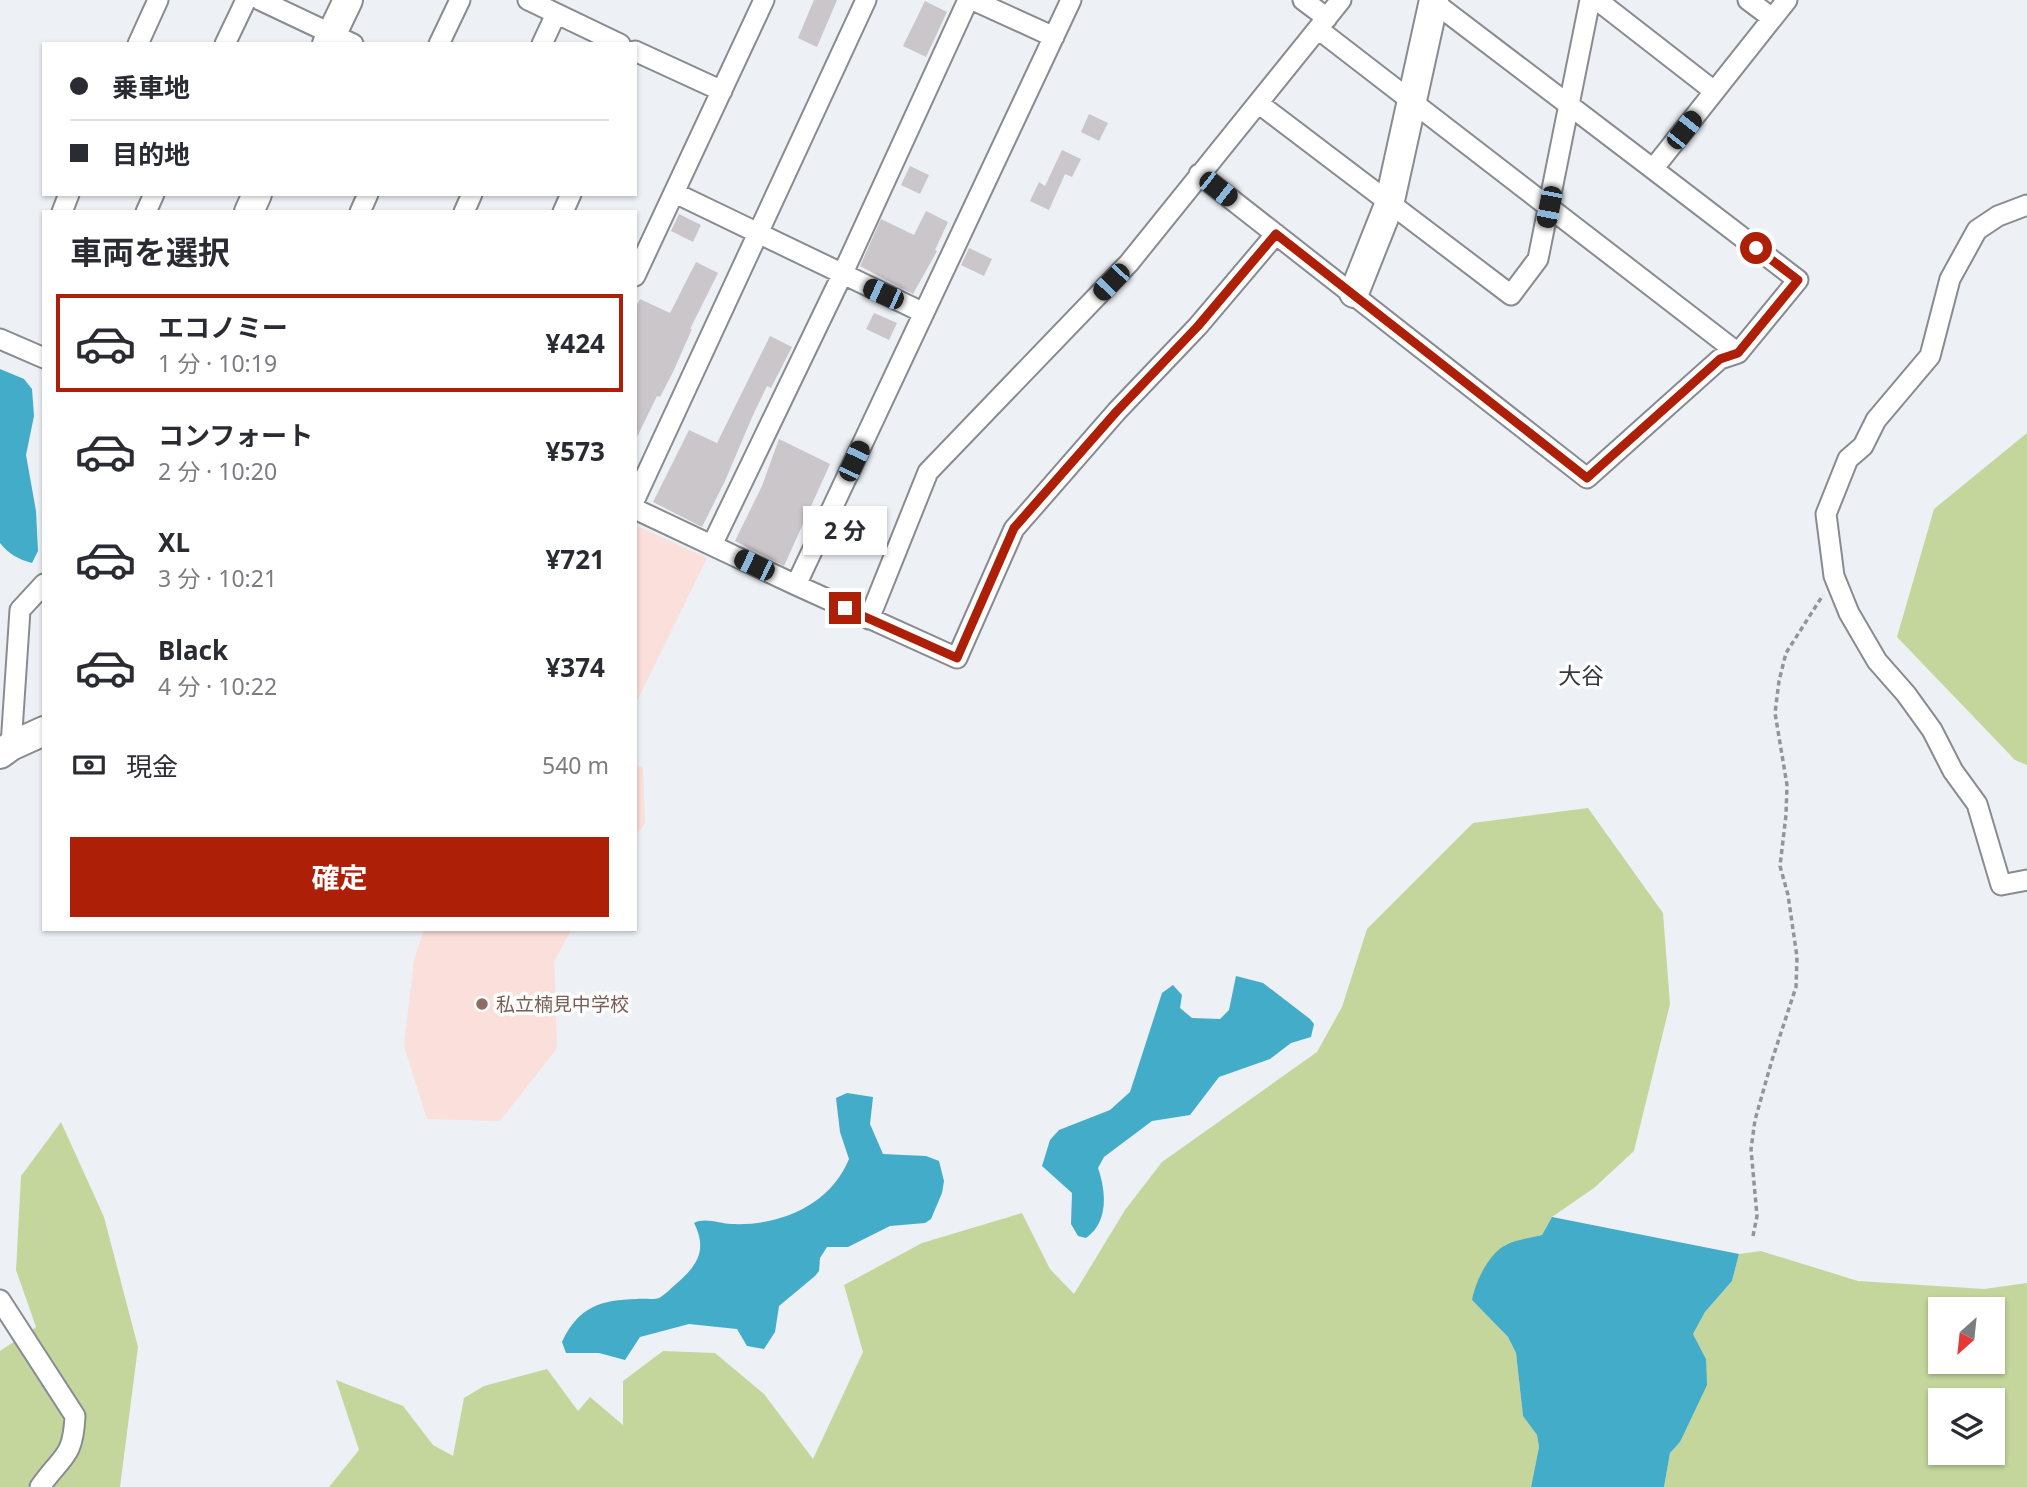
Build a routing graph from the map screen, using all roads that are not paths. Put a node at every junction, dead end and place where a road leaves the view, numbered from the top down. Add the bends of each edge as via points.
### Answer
1 (158, 0) edge
2 (246, 0) edge
3 (260, 0) edge
4 (348, 0) edge
5 (460, 0) edge
6 (527, 0) edge
7 (866, 0) edge
8 (968, 0) edge
9 (973, 0) edge
10 (1071, 0) edge
11 (1303, 0) edge
12 (1342, 0) edge
13 (1433, 0) edge
14 (1590, 0) edge
15 (1597, 0) edge
16 (1748, 0) edge
17 (1787, 0) edge
18 (758, 2) edge
19 (556, 13) junction
20 (1772, 18) junction
21 (1322, 24) junction
22 (1054, 37) junction
23 (338, 40) edge
24 (139, 42) edge
25 (226, 42) edge
26 (440, 42) edge
27 (543, 42) edge
28 (616, 42) edge
29 (637, 53) edge
30 (722, 91) junction
31 (1714, 91) junction
32 (1412, 101) junction
33 (1258, 103) junction
34 (1569, 104) junction
35 (1653, 169) junction
36 (1199, 174) junction
37 (675, 193) junction
38 (1389, 205) junction
39 (2027, 205) edge
40 (1549, 207) junction
41 (759, 233) junction
42 (1276, 234) junction
43 (637, 272) edge
44 (842, 275) junction
45 (1354, 293) junction
46 (924, 313) junction
47 (0, 339) edge
48 (1738, 353) junction
49 (42, 357) edge
50 (637, 495) edge
51 (637, 510) edge
52 (712, 545) junction
53 (796, 585) junction
54 (42, 586) edge
55 (20, 610) junction
56 (0, 614) edge
57 (869, 619) junction
58 (42, 732) edge
59 (5, 750) edge
60 (2027, 880) edge
61 (0, 1300) edge
62 (40, 1487) edge

1 - 24 street
2 - 25 street
3 - 23 street
4 - 23 street
5 - 26 street
6 - 19 street
7 - 41 street
8 - 44 street
9 - 22 street
10 - 22 street
11 - 21 street
12 - 21 street
13 - 32 street
13 - 34 street
14 - 34 street
15 - 31 street
16 - 20 street
17 - 20 street
18 - 30 street
19 - 27 street
19 - 28 street
20 - 31 street
21 - 32 street
21 - 33 street
22 - 46 street
29 - 30 street
30 - 37 street
31 - 35 street
32 - 38 street
32 - 40 street
33 - 36 street
33 - 38 street
34 - 35 street
34 - 40 street
35 - 48 street via 1798,280
36 - 42 street
36 - 57 street via 1129,262 928,472
37 - 41 street
37 - 43 street
38 - 40 street via 1511,295 1538,259
38 - 45 street
39 - 60 street via 1977,230 1950,279 1930,356 1876,420 1863,446 1848,459 1826,514 1834,576 1849,613 1877,662 1932,730 1977,804 2001,885
40 - 48 street
41 - 44 street
41 - 50 street
42 - 45 street
42 - 57 street via 1014,528 957,658
44 - 46 street
44 - 52 street
45 - 48 street via 1587,478 1720,359
46 - 53 street
47 - 49 street
51 - 52 street
52 - 53 street
53 - 57 street
54 - 55 street
55 - 56 street
55 - 59 street
58 - 59 street
61 - 62 street via 75,1416 74,1438 66,1457

